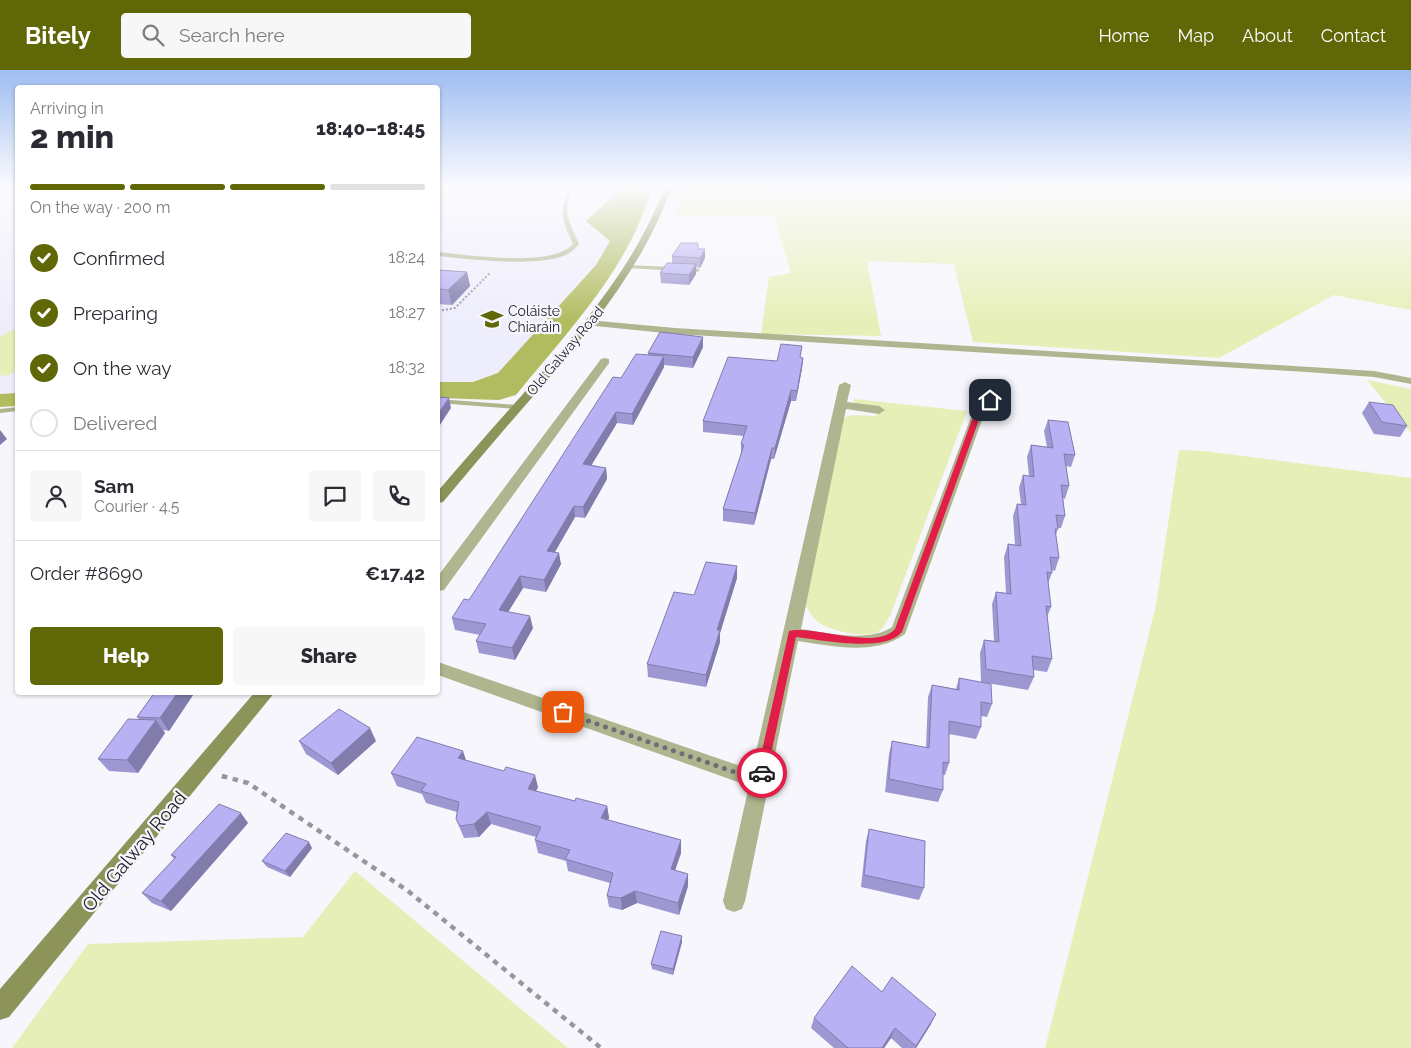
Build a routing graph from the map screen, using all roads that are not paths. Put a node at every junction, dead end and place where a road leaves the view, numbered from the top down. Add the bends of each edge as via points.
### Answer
1 (570, 232) edge
2 (649, 232) edge
3 (440, 254) edge
4 (628, 267) junction
5 (698, 270) edge
6 (588, 323) junction
7 (605, 361) dead end
8 (1411, 381) edge
9 (845, 385) dead end
10 (990, 400) dead end
11 (440, 402) edge
12 (841, 405) junction
13 (518, 407) junction
14 (15, 409) edge
15 (0, 410) edge
16 (880, 410) dead end
17 (440, 497) edge
18 (440, 583) edge
19 (792, 634) junction
20 (440, 669) edge
21 (264, 695) edge
22 (760, 781) junction
23 (734, 901) dead end
24 (0, 1008) edge

1 - 3 lane via 576,244 568,252 544,258
2 - 4 main road, Old Galway Road
4 - 5 lane
4 - 6 main road, Old Galway Road
6 - 8 street via 1306,368
6 - 13 main road, Old Galway Road
7 - 18 street
9 - 12 street
10 - 19 street via 977,417 899,630 893,637 875,641
11 - 13 lane
12 - 16 street
12 - 19 street
13 - 17 main road, Old Galway Road
14 - 15 lane
19 - 22 street
20 - 22 street
21 - 24 main road, Old Galway Road
22 - 23 street

